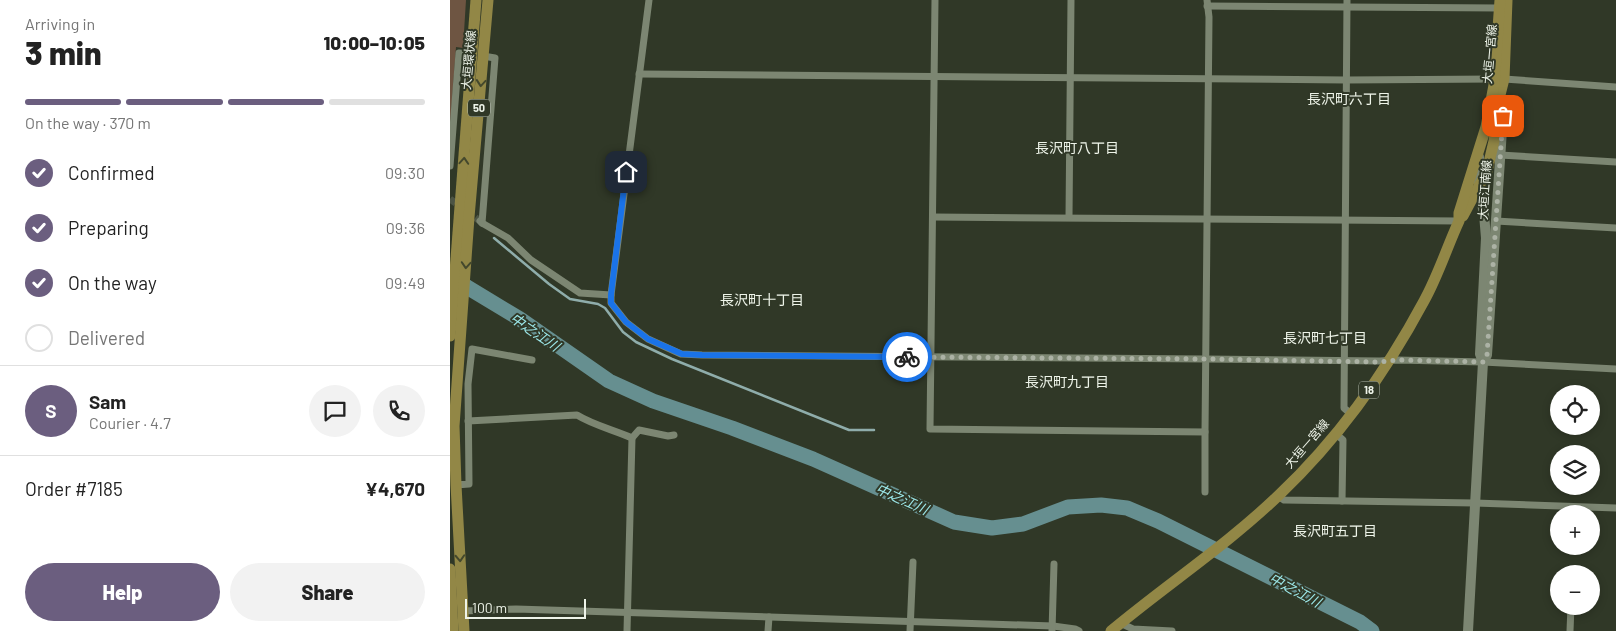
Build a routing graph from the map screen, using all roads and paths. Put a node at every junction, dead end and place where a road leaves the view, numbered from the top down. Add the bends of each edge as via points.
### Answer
1 (476, 0) edge
2 (488, 0) edge
3 (649, 0) edge
4 (934, 0) edge
5 (1071, 0) edge
6 (1207, 3) edge
7 (1502, 3) edge
8 (1346, 4) edge
9 (478, 55) junction
10 (639, 74) junction
11 (934, 77) junction
12 (1071, 78) junction
13 (1208, 79) junction
14 (1499, 79) junction
15 (1346, 80) junction
16 (1616, 87) edge
17 (1480, 146) junction
18 (1500, 155) junction
19 (1616, 162) edge
20 (450, 166) edge
21 (1479, 187) junction
22 (465, 213) junction
23 (933, 217) junction
24 (1069, 218) junction
25 (1206, 219) junction
26 (1345, 220) junction
27 (1459, 221) junction
28 (1496, 221) junction
29 (1616, 228) edge
30 (611, 295) junction
31 (450, 336) edge
32 (931, 357) junction
33 (1206, 359) junction
34 (532, 360) dead end
35 (1344, 360) junction
36 (1389, 360) junction
37 (1483, 362) junction
38 (1616, 369) edge
39 (1351, 414) junction
40 (468, 421) junction
41 (1205, 432) junction
42 (1336, 434) junction
43 (674, 435) dead end
44 (632, 438) junction
45 (456, 485) junction
46 (1204, 492) dead end
47 (1278, 496) junction
48 (1342, 501) junction
49 (1476, 503) junction
50 (1616, 508) edge
51 (913, 562) dead end
52 (1054, 564) dead end
53 (450, 570) edge
54 (455, 611) edge
55 (627, 612) junction
56 (1571, 615) edge
57 (769, 617) junction
58 (910, 620) junction
59 (1116, 627) edge
60 (1052, 628) edge
61 (453, 631) edge
62 (464, 631) edge
63 (627, 631) edge
64 (768, 631) edge
65 (910, 631) edge
66 (1079, 631) edge
67 (1172, 631) edge
68 (1468, 631) edge
69 (1570, 631) edge

1 - 9 main road, 大垣環状線 / 50
2 - 9 main road, 大垣環状線 / 50
3 - 10 street
4 - 11 street
5 - 12 street
6 - 8 street
6 - 13 street
7 - 8 street
7 - 14 main road, 大垣一宮線 / 18
8 - 15 street
9 - 20 street via 459,53
9 - 22 main road, 大垣環状線 / 50
9 - 30 street via 495,58 481,222 508,238 531,260 580,293
10 - 11 street
10 - 30 street
11 - 12 street
11 - 23 street
12 - 13 street
12 - 24 street
13 - 15 street
13 - 25 street
14 - 15 street
14 - 16 street
14 - 17 main road, 大垣一宮線 / 18
14 - 18 main road, 大垣江南線 via 1504,96
14 - 21 main road, 大垣一宮線 / 18 via 1494,140 1487,171
15 - 26 street
17 - 21 main road, 大垣江南線
17 - 27 main road, 大垣一宮線 / 18
18 - 19 street
18 - 28 main road, 大垣江南線
21 - 27 main road, 大垣一宮線 / 18
21 - 37 main road, 大垣江南線 via 1486,238 1480,354
22 - 31 main road, 大垣環状線 / 50
22 -> 45 main road, 大垣環状線 / 50 via 454,426
23 - 24 street
23 - 32 street
24 - 25 street
25 - 26 street
25 - 33 street
26 - 27 street
26 - 35 street
27 - 36 main road, 大垣一宮線 / 18 via 1425,300
28 - 29 street
28 - 37 main road, 大垣江南線 via 1487,355
30 - 32 street via 611,303 626,322 648,339 682,354
32 - 33 street
32 - 41 street via 930,429
33 - 35 street
33 - 41 street
34 - 40 street via 472,349
35 - 36 street
35 - 39 street via 1344,408
36 - 37 street
36 - 39 main road, 大垣一宮線 / 18
37 - 38 street
37 - 49 main road, 大垣江南線
39 - 42 main road, 大垣一宮線 / 18
40 - 44 street via 577,415
40 - 45 street via 470,484
41 - 46 street
42 - 47 main road, 大垣一宮線 / 18
42 - 48 street via 1343,440
43 - 44 street via 639,430
44 - 55 street
45 -> 54 main road, 大垣環状線 / 50
47 - 48 street via 1284,500
47 - 59 main road, 大垣一宮線 / 18
48 - 49 street
49 - 50 street
49 - 68 main road, 大垣江南線
51 - 58 street
52 - 60 street
53 - 54 main road, 大垣環状線 / 50
54 - 55 street
54 - 61 main road, 大垣環状線 / 50
54 - 62 main road, 大垣環状線 / 50
55 - 57 street
55 - 63 street
56 - 69 street
57 - 58 street
57 - 64 street
58 - 60 street
58 - 65 street
59 - 67 street
60 - 66 street

